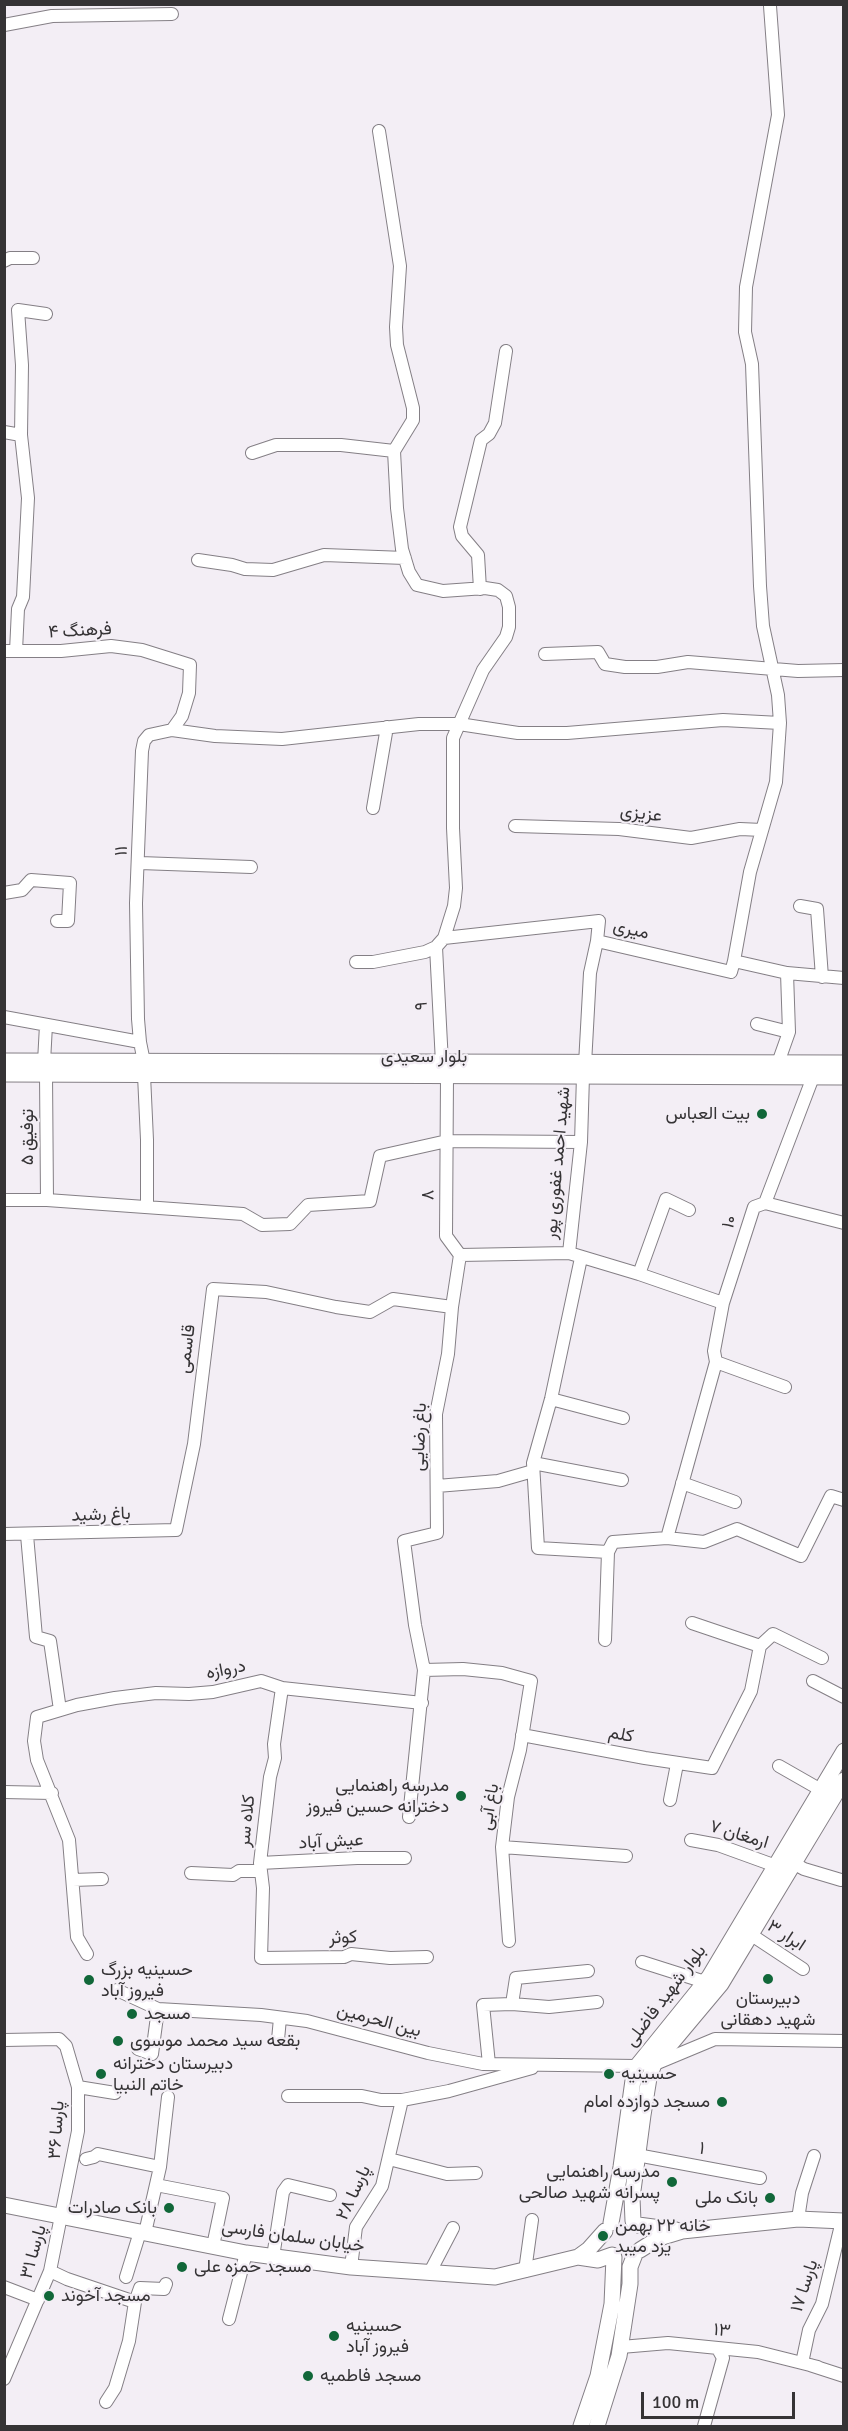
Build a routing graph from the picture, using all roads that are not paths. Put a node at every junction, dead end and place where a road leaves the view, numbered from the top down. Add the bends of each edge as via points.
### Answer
1 (770, 6) edge
2 (53, 10) edge
3 (172, 14) dead end
4 (4, 25) edge
5 (379, 131) dead end
6 (33, 258) dead end
7 (4, 261) edge
8 (46, 314) dead end
9 (506, 351) dead end
10 (4, 432) edge
11 (21, 435) junction
12 (394, 451) junction
13 (252, 453) dead end
14 (405, 558) junction
15 (198, 560) dead end
16 (480, 589) junction
17 (4, 608) edge
18 (18, 609) junction
19 (10, 651) edge
20 (545, 654) dead end
21 (772, 668) junction
22 (843, 670) edge
23 (780, 723) junction
24 (459, 724) junction
25 (387, 727) junction
26 (172, 730) junction
27 (373, 808) dead end
28 (515, 826) dead end
29 (762, 830) junction
30 (140, 863) junction
31 (251, 867) dead end
32 (4, 893) edge
33 (800, 906) dead end
34 (57, 921) dead end
35 (597, 941) junction
36 (440, 943) junction
37 (734, 961) junction
38 (356, 962) dead end
39 (787, 973) junction
40 (822, 976) junction
41 (843, 978) edge
42 (4, 1017) edge
43 (757, 1024) dead end
44 (46, 1025) junction
45 (789, 1032) junction
46 (140, 1042) junction
47 (4, 1061) edge
48 (778, 1063) junction
49 (843, 1063) edge
50 (45, 1068) junction
51 (144, 1069) junction
52 (445, 1070) junction
53 (584, 1070) junction
54 (4, 1074) edge
55 (813, 1077) junction
56 (843, 1077) edge
57 (447, 1141) junction
58 (581, 1142) junction
59 (4, 1200) edge
60 (47, 1200) junction
61 (765, 1203) junction
62 (147, 1207) junction
63 (689, 1210) dead end
64 (843, 1223) edge
65 (460, 1255) junction
66 (575, 1256) junction
67 (639, 1274) junction
68 (723, 1303) junction
69 (452, 1307) junction
70 (716, 1362) junction
71 (785, 1387) dead end
72 (551, 1399) junction
73 (623, 1418) dead end
74 (533, 1467) junction
75 (622, 1480) dead end
76 (682, 1483) junction
77 (437, 1486) junction
78 (837, 1498) edge
79 (735, 1502) dead end
80 (176, 1530) joint
81 (4, 1534) edge
82 (27, 1535) junction
83 (667, 1538) junction
84 (608, 1552) junction
85 (692, 1623) dead end
86 (605, 1640) dead end
87 (760, 1646) junction
88 (822, 1658) dead end
89 (424, 1670) junction
90 (813, 1681) dead end
91 (282, 1688) junction
92 (843, 1697) edge
93 (422, 1703) junction
94 (60, 1710) junction
95 (522, 1735) junction
96 (843, 1751) edge
97 (677, 1764) junction
98 (778, 1766) dead end
99 (843, 1780) edge
100 (820, 1790) junction
101 (4, 1792) edge
102 (52, 1793) junction
103 (670, 1800) dead end
104 (409, 1817) dead end
105 (691, 1840) dead end
106 (502, 1847) junction
107 (626, 1856) dead end
108 (405, 1858) dead end
109 (793, 1863) junction
110 (776, 1866) junction
111 (261, 1867) junction
112 (191, 1873) dead end
113 (102, 1879) dead end
114 (73, 1880) junction
115 (841, 1880) dead end
116 (750, 1935) junction
117 (509, 1941) dead end
118 (87, 1954) dead end
119 (427, 1957) dead end
120 (261, 1958) joint
121 (642, 1962) dead end
122 (803, 1969) dead end
123 (588, 1971) dead end
124 (705, 1982) junction
125 (117, 1990) dead end
126 (597, 2002) dead end
127 (512, 2004) junction
128 (694, 2006) junction
129 (158, 2008) junction
130 (280, 2018) junction
131 (4, 2040) edge
132 (278, 2040) dead end
133 (843, 2041) edge
134 (138, 2049) dead end
135 (489, 2064) junction
136 (654, 2064) junction
137 (540, 2066) junction
138 (637, 2066) junction
139 (78, 2086) junction
140 (115, 2093) dead end
141 (288, 2096) dead end
142 (168, 2097) dead end
143 (402, 2100) junction
144 (637, 2155) junction
145 (814, 2156) dead end
146 (86, 2158) dead end
147 (388, 2159) junction
148 (160, 2167) junction
149 (476, 2173) dead end
150 (760, 2178) dead end
151 (156, 2185) junction
152 (330, 2195) dead end
153 (4, 2205) edge
154 (62, 2217) junction
155 (798, 2219) junction
156 (532, 2220) dead end
157 (843, 2221) edge
158 (635, 2223) junction
159 (608, 2227) junction
160 (453, 2228) dead end
161 (682, 2231) junction
162 (142, 2233) junction
163 (213, 2246) junction
164 (839, 2246) edge
165 (638, 2252) junction
166 (246, 2253) junction
167 (613, 2256) junction
168 (273, 2257) junction
169 (578, 2257) junction
170 (351, 2267) junction
171 (50, 2271) junction
172 (525, 2271) junction
173 (430, 2272) junction
174 (126, 2277) dead end
175 (166, 2284) dead end
176 (4, 2287) edge
177 (38, 2301) junction
178 (135, 2302) junction
179 (229, 2319) dead end
180 (621, 2347) junction
181 (718, 2349) junction
182 (810, 2365) junction
183 (843, 2376) edge
184 (4, 2379) edge
185 (105, 2402) dead end
186 (581, 2427) edge
187 (597, 2427) edge
188 (704, 2427) edge

1 - 21 street via 778,115 746,287 745,332 752,364 763,626
2 - 3 street
2 - 4 street
5 - 12 street via 400,266 397,345 413,408 413,420
6 - 7 street
8 - 11 street via 18,310
9 - 16 street via 495,423 481,440 460,526 462,536 478,555
10 - 11 street
11 - 18 street via 28,498 23,597
12 - 13 street via 341,445 276,445
12 - 14 street via 398,526
14 - 15 street via 324,555 273,570
14 - 16 street via 417,585 443,591
16 - 24 street via 498,590 506,596 509,627 483,670
17 - 18 street
18 - 19 street
19 - 26 street, فرهنگ ۴ via 111,646 190,664 189,693 182,716
20 - 21 street via 598,652 605,664 625,667 688,662
21 - 22 street
21 - 23 street
23 - 24 street via 723,720 567,733 518,733
23 - 29 street via 776,782
24 - 25 street
24 - 36 street via 453,738 456,888 454,906
25 - 26 street via 282,739
25 - 27 street
26 - 30 street, ۱۱ via 148,735 144,741
28 - 29 street, عزیزی via 620,829 691,838 740,829
29 - 37 street
30 - 31 street
30 - 46 street, ۱۱ via 136,903
32 - 34 street via 22,890 31,880 70,884 68,921
33 - 40 street via 817,909
35 - 36 street, میری via 599,921
35 - 37 street, میری via 731,972
35 - 53 street, شهید احمد غفوری پور via 590,973
36 - 38 street, میری via 425,952
36 - 52 street, ۹
37 - 39 street
39 - 40 street
39 - 45 street
40 - 41 street
42 - 44 street
43 - 45 street
44 - 46 street
44 - 50 street, توفیق ۵
45 - 48 street
46 - 51 street, ۱۱
47 - 50 main road, بلوار سعیدی
48 - 49 main road, بلوار سعیدی
48 - 53 main road, بلوار سعیدی
50 - 51 main road, بلوار سعیدی
50 - 54 main road, بلوار سعیدی
50 - 60 street, توفیق ۵
51 - 52 main road, بلوار سعیدی
51 - 62 street, ۱۱
52 - 53 main road, بلوار سعیدی
52 - 57 street, ۸
53 - 55 main road, بلوار سعیدی
53 - 58 street, شهید احمد غفوری پور
55 - 56 main road, بلوار سعیدی
55 - 61 street, ۱۰
57 - 58 street
57 - 62 street via 380,1156 370,1201 308,1205 290,1224 262,1225 243,1214
57 - 65 street, ۸ via 446,1236
58 - 66 street, شهید احمد غفوری پور
59 - 60 street
60 - 62 street
61 - 64 street
61 - 68 street, ۱۰ via 754,1207
63 - 67 street via 666,1198
65 - 66 street
65 - 69 street
66 - 67 street
66 - 72 street, شهید احمد غفوری پور
67 - 68 street
68 - 70 street via 714,1352
69 - 77 street, باغ رضایی via 436,1414
69 - 80 street, قاسمی via 393,1299 370,1312 266,1292 213,1289 194,1444
70 - 71 street
70 - 76 street
72 - 73 street
72 - 74 street, شهید احمد غفوری پور
74 - 75 street
74 - 77 street via 498,1481
74 - 84 street via 538,1548
76 - 79 street
76 - 83 street
77 - 89 street, باغ رضایی via 437,1533 404,1541
78 - 83 street via 801,1556 737,1529 704,1542
80 - 82 street, باغ رشید
81 - 82 street, باغ رشید
82 - 94 street via 36,1637 50,1641
83 - 84 street via 613,1542
84 - 86 street
85 - 87 street
87 - 88 street via 773,1634
87 - 97 street, کلم via 751,1691 712,1768
89 - 93 street
89 - 95 street, باغ آبی via 463,1668 531,1681
90 - 92 street
91 - 93 street, دروازه
91 - 94 street, دروازه via 261,1681 213,1692 156,1693
91 - 111 street, کلاه سر
93 - 104 street
94 - 102 street, دروازه via 37,1717 34,1741
95 - 97 street, کلم
95 - 106 street, باغ آبی
96 - 100 main road, بلوار شهید فاضلی
97 - 103 street
98 - 100 street
99 - 109 main road, بلوار شهید فاضلی
100 - 110 main road, بلوار شهید فاضلی
101 - 102 street
102 - 114 street via 69,1840
105 - 110 street, ارمغان ۷ via 718,1845
106 - 107 street
106 - 117 street, باغ آبی
108 - 111 street, عیش آباد
109 - 115 street
109 - 116 main road, بلوار شهید فاضلی
110 - 124 main road, بلوار شهید فاضلی
111 - 112 street, عیش آباد via 233,1875
111 - 120 street, کلاه سر
113 - 114 street
114 - 118 street via 77,1937
116 - 122 street, ابرار ۳
116 - 128 main road, بلوار شهید فاضلی via 721,1984
119 - 120 street, کوثر via 351,1954
121 - 124 street
123 - 127 street via 516,1978
124 - 128 main road, بلوار شهید فاضلی
125 - 129 street, بین الحرمین
126 - 127 street via 549,2007
127 - 135 street via 483,2005
128 - 136 main road, بلوار شهید فاضلی
128 - 138 main road, بلوار شهید فاضلی
129 - 130 street, بین الحرمین
129 - 134 street via 152,2054
130 - 132 street
130 - 135 street, بین الحرمین
131 - 139 street, پارسا ۳۶ via 59,2039 66,2046
133 - 136 street via 715,2039
135 - 137 street, بین الحرمین
136 - 144 main road, بلوار شهید فاضلی
137 - 138 street, بین الحرمین
137 - 143 street
138 - 159 main road, بلوار شهید فاضلی
139 - 140 street
139 - 154 street, پارسا ۳۶ via 78,2131
141 - 143 street via 354,2095
142 - 148 street
143 - 147 street, پارسا ۲۸
144 - 150 street, ۱
144 - 158 main road, بلوار شهید فاضلی via 632,2198
145 - 155 street
146 - 148 street via 98,2154
147 - 149 street via 447,2174
147 - 170 street, پارسا ۲۸ via 382,2186 356,2227
148 - 151 street
151 - 162 street
151 - 163 street via 223,2198
152 - 168 street via 288,2185 283,2192
153 - 154 main road, خیابان سلمان فارسی
154 - 162 main road, خیابان سلمان فارسی
154 - 171 street, پارسا ۳۱
155 - 157 main road
155 - 161 main road
156 - 172 street
157 - 164 street, پارسا ۱۷
158 - 159 main road via 622,2219
158 - 161 main road
158 - 165 main road via 643,2237
159 - 167 main road via 604,2244
159 - 169 main road, خیابان سلمان فارسی
160 - 173 street
161 - 165 main road via 659,2238
162 - 163 main road, خیابان سلمان فارسی
162 - 174 street
163 - 166 main road, خیابان سلمان فارسی
164 - 182 street, پارسا ۱۷ via 810,2330
165 - 167 main road via 625,2258
165 - 180 main road via 630,2267
166 - 168 main road, خیابان سلمان فارسی
166 - 179 street
167 - 169 main road, خیابان سلمان فارسی via 598,2260
167 - 186 main road via 612,2304 600,2365
168 - 170 main road, خیابان سلمان فارسی
169 - 172 main road, خیابان سلمان فارسی
170 - 173 main road, خیابان سلمان فارسی
171 - 177 street, پارسا ۳۱
171 - 178 street
172 - 173 main road, خیابان سلمان فارسی via 495,2277
175 - 178 street via 164,2289 140,2288
176 - 177 street
177 - 184 street, پارسا ۳۱
178 - 185 street via 119,2377
180 - 181 street, ۱۳ via 668,2343
180 - 187 main road
181 - 182 street, ۱۳ via 758,2352
181 - 188 street via 723,2358
182 - 183 street, ۱۳

